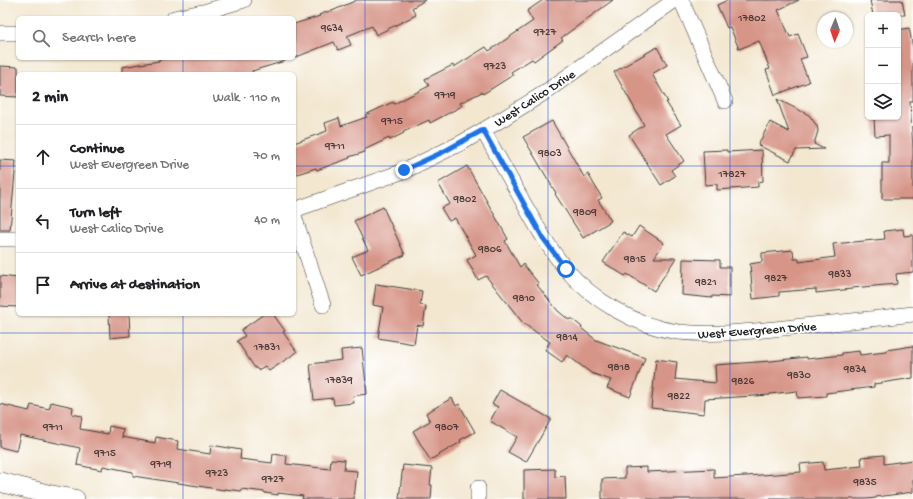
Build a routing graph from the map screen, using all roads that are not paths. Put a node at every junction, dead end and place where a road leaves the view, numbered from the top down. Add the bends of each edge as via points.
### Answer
1 (244, 0) edge
2 (675, 0) edge
3 (681, 0) edge
4 (183, 16) edge
5 (0, 33) edge
6 (16, 33) edge
7 (725, 101) dead end
8 (483, 130) junction
9 (296, 209) edge
10 (296, 222) edge
11 (0, 239) edge
12 (16, 239) edge
13 (324, 304) dead end
14 (913, 314) edge
15 (0, 482) edge
16 (75, 499) edge

1 - 4 street
2 - 8 street, West Calico Drive via 544,93
3 - 7 street
5 - 6 street
8 - 9 street, West Calico Drive via 404,170
8 - 14 street, West Evergreen Drive via 543,238 566,269 591,293 639,321 677,332 714,333
10 - 13 street
11 - 12 street
15 - 16 street

